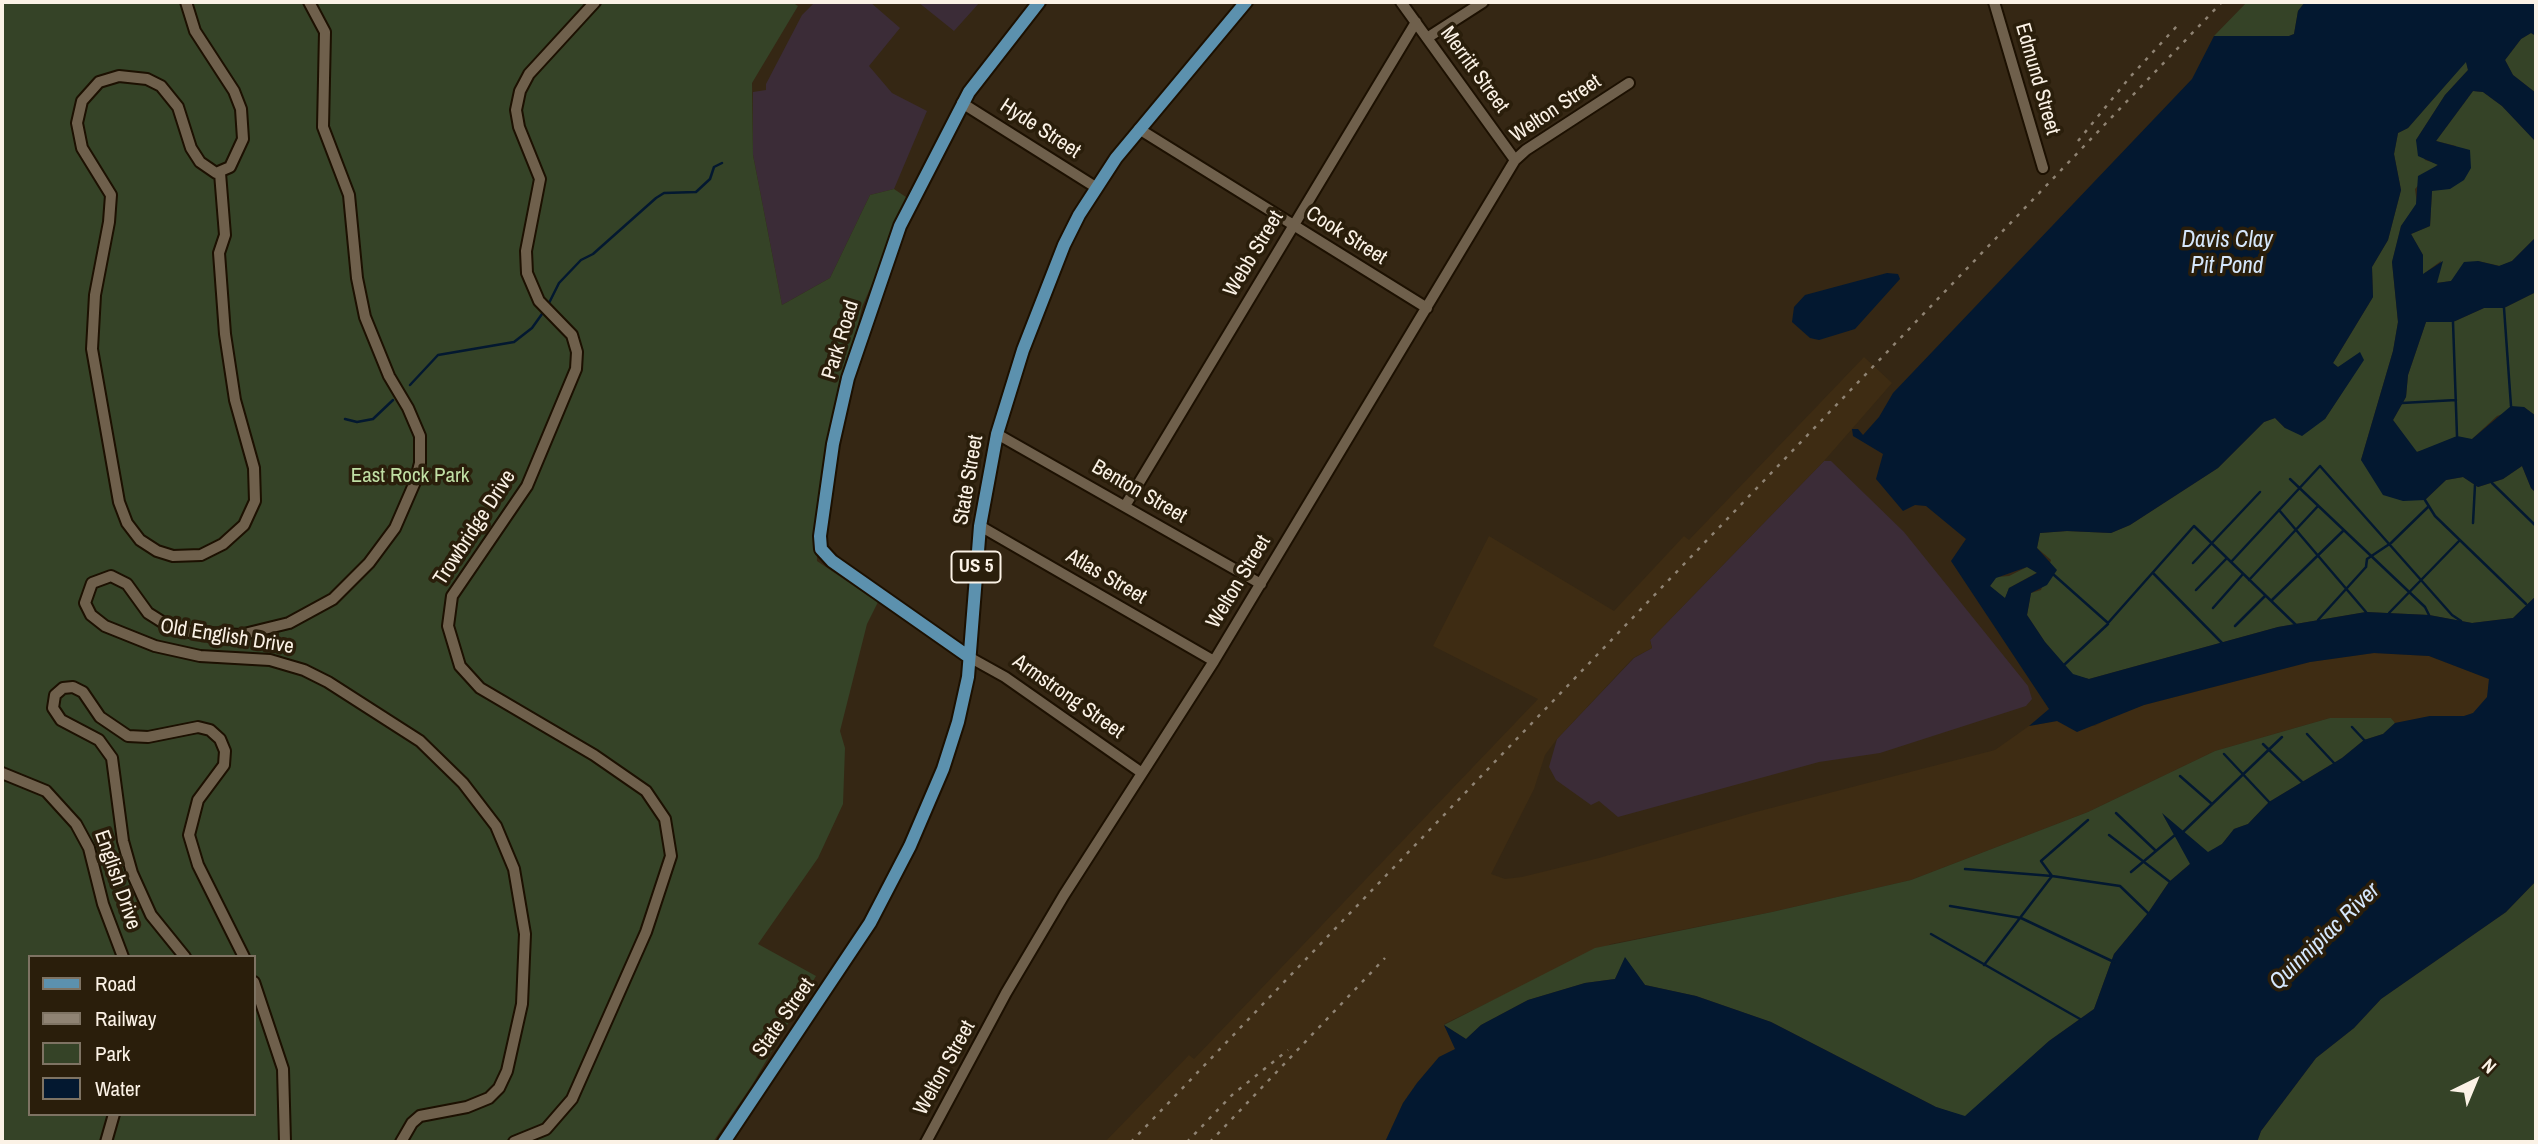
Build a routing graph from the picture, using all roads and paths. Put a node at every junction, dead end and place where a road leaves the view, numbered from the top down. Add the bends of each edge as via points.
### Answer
1 (186, 2) edge
2 (309, 2) edge
3 (595, 2) edge
4 (1039, 2) edge
5 (1246, 2) edge
6 (1401, 2) edge
7 (1483, 2) edge
8 (1994, 2) edge
9 (1416, 22) junction
10 (1427, 38) junction
11 (1629, 83) dead end
12 (962, 103) junction
13 (1139, 129) junction
14 (1516, 160) junction
15 (2043, 168) dead end
16 (220, 173) junction
17 (1097, 188) junction
18 (1294, 225) junction
19 (1427, 308) junction
20 (997, 434) junction
21 (1125, 506) junction
22 (980, 526) junction
23 (1261, 584) junction
24 (969, 657) junction
25 (1214, 661) junction
26 (1142, 773) junction
27 (2, 774) edge
28 (122, 955) edge
29 (183, 955) edge
30 (243, 955) edge
31 (256, 988) edge
32 (113, 1116) edge
33 (106, 1142) edge
34 (285, 1142) edge
35 (401, 1142) edge
36 (513, 1142) edge
37 (724, 1142) edge
38 (926, 1142) edge

1 - 16 street via 194,31 234,91 243,118 238,154
2 - 35 street, Old English Drive via 324,32 323,127 353,211 363,308 379,354 420,436 415,482 395,528 369,563 333,599 289,624 240,635 190,632 148,613 127,584 111,576 92,583 85,603 105,626 155,646 200,656 270,660 328,682 420,741 463,783 496,826 514,869 525,934 523,993 510,1063 504,1080 489,1098 432,1112 412,1123
3 - 36 street, Trowbridge Drive via 529,75 516,110 541,179 526,251 527,273 539,301 572,335 576,369 527,486 452,596 448,626 454,655 480,688 612,765 646,790 665,819 671,856 642,943 572,1099 541,1133
4 - 12 main road, Park Road
5 - 13 main road, State Street / US 5
6 - 9 street, Merritt Street
7 - 10 street
8 - 15 street, Edmund Street
9 - 10 street, Merritt Street
9 - 18 street, Webb Street
10 - 14 street, Merritt Street
11 - 14 street, Welton Street
12 - 17 street, Hyde Street
12 - 24 main road, Park Road via 908,208 861,333 836,425 819,543 846,572
13 - 17 main road, State Street / US 5
13 - 18 street, Cook Street
14 - 19 street, Welton Street
16 - 16 street via 207,169 195,155 178,107 155,82 135,76 112,77 99,82 82,101 77,116 79,141 111,195 92,342 117,491 134,534 150,548 173,556 201,555 223,544 244,526 255,501 254,468 235,400 226,344 219,253 225,235
17 - 20 main road, State Street / US 5 via 1079,215 1048,283
18 - 19 street, Cook Street
18 - 21 street, Webb Street
19 - 23 street, Welton Street
20 - 21 street, Benton Street
20 - 22 main road, State Street / US 5
21 - 23 street, Benton Street
22 - 24 main road, State Street / US 5
22 - 25 street, Atlas Street
23 - 25 street, Welton Street
24 - 26 street, Armstrong Street
24 - 37 main road, State Street / US 5 via 950,752 887,893
25 - 26 street, Welton Street
26 - 38 street, Welton Street via 1006,993
27 - 28 street, English Drive via 46,792 76,824 89,848
29 - 30 street via 151,915 132,873 122,841 112,758 99,740 56,714 53,699 63,688 83,691 100,717 128,736 148,737 198,727 220,738 224,765 198,800 189,835 198,865
31 - 34 street via 283,1069
32 - 33 street

